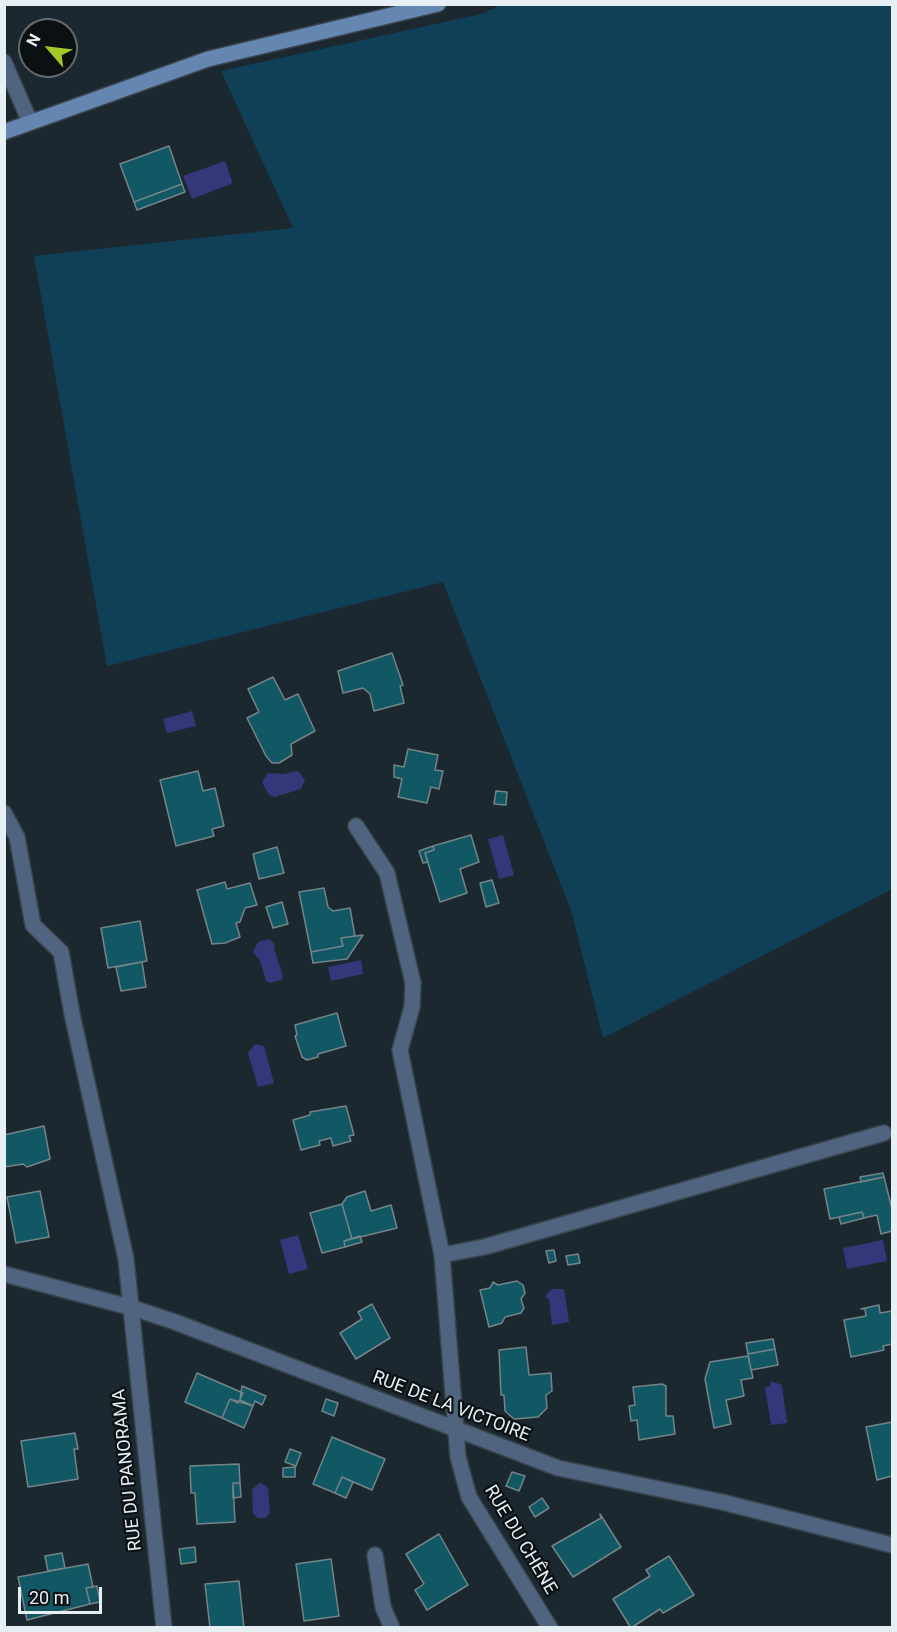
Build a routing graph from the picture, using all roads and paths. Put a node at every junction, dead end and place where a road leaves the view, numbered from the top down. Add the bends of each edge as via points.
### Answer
1 (438, 4) edge
2 (4, 62) edge
3 (30, 122) junction
4 (4, 132) edge
5 (4, 813) edge
6 (356, 826) dead end
7 (884, 1133) dead end
8 (442, 1255) junction
9 (4, 1274) edge
10 (133, 1308) junction
11 (457, 1430) junction
12 (892, 1545) edge
13 (375, 1555) dead end
14 (164, 1628) edge
15 (393, 1628) edge
16 (550, 1628) edge

1 - 3 main road via 208,59
2 - 3 street
3 - 4 main road
5 - 10 street, RUE DU PANORAMA via 17,837 33,925 61,952
6 - 8 street, RUE DU CHÊNE via 387,873 413,983 412,1007 400,1050
7 - 8 street via 484,1247
8 - 11 street, RUE DU CHÊNE
9 - 10 street, RUE DE LA VICTOIRE
10 - 11 street, RUE DE LA VICTOIRE
10 - 14 street, RUE DU PANORAMA
11 - 12 street, RUE DE LA VICTOIRE via 558,1468 722,1502
11 - 16 street, RUE DU CHÊNE via 458,1457 469,1497
13 - 15 street via 383,1606

